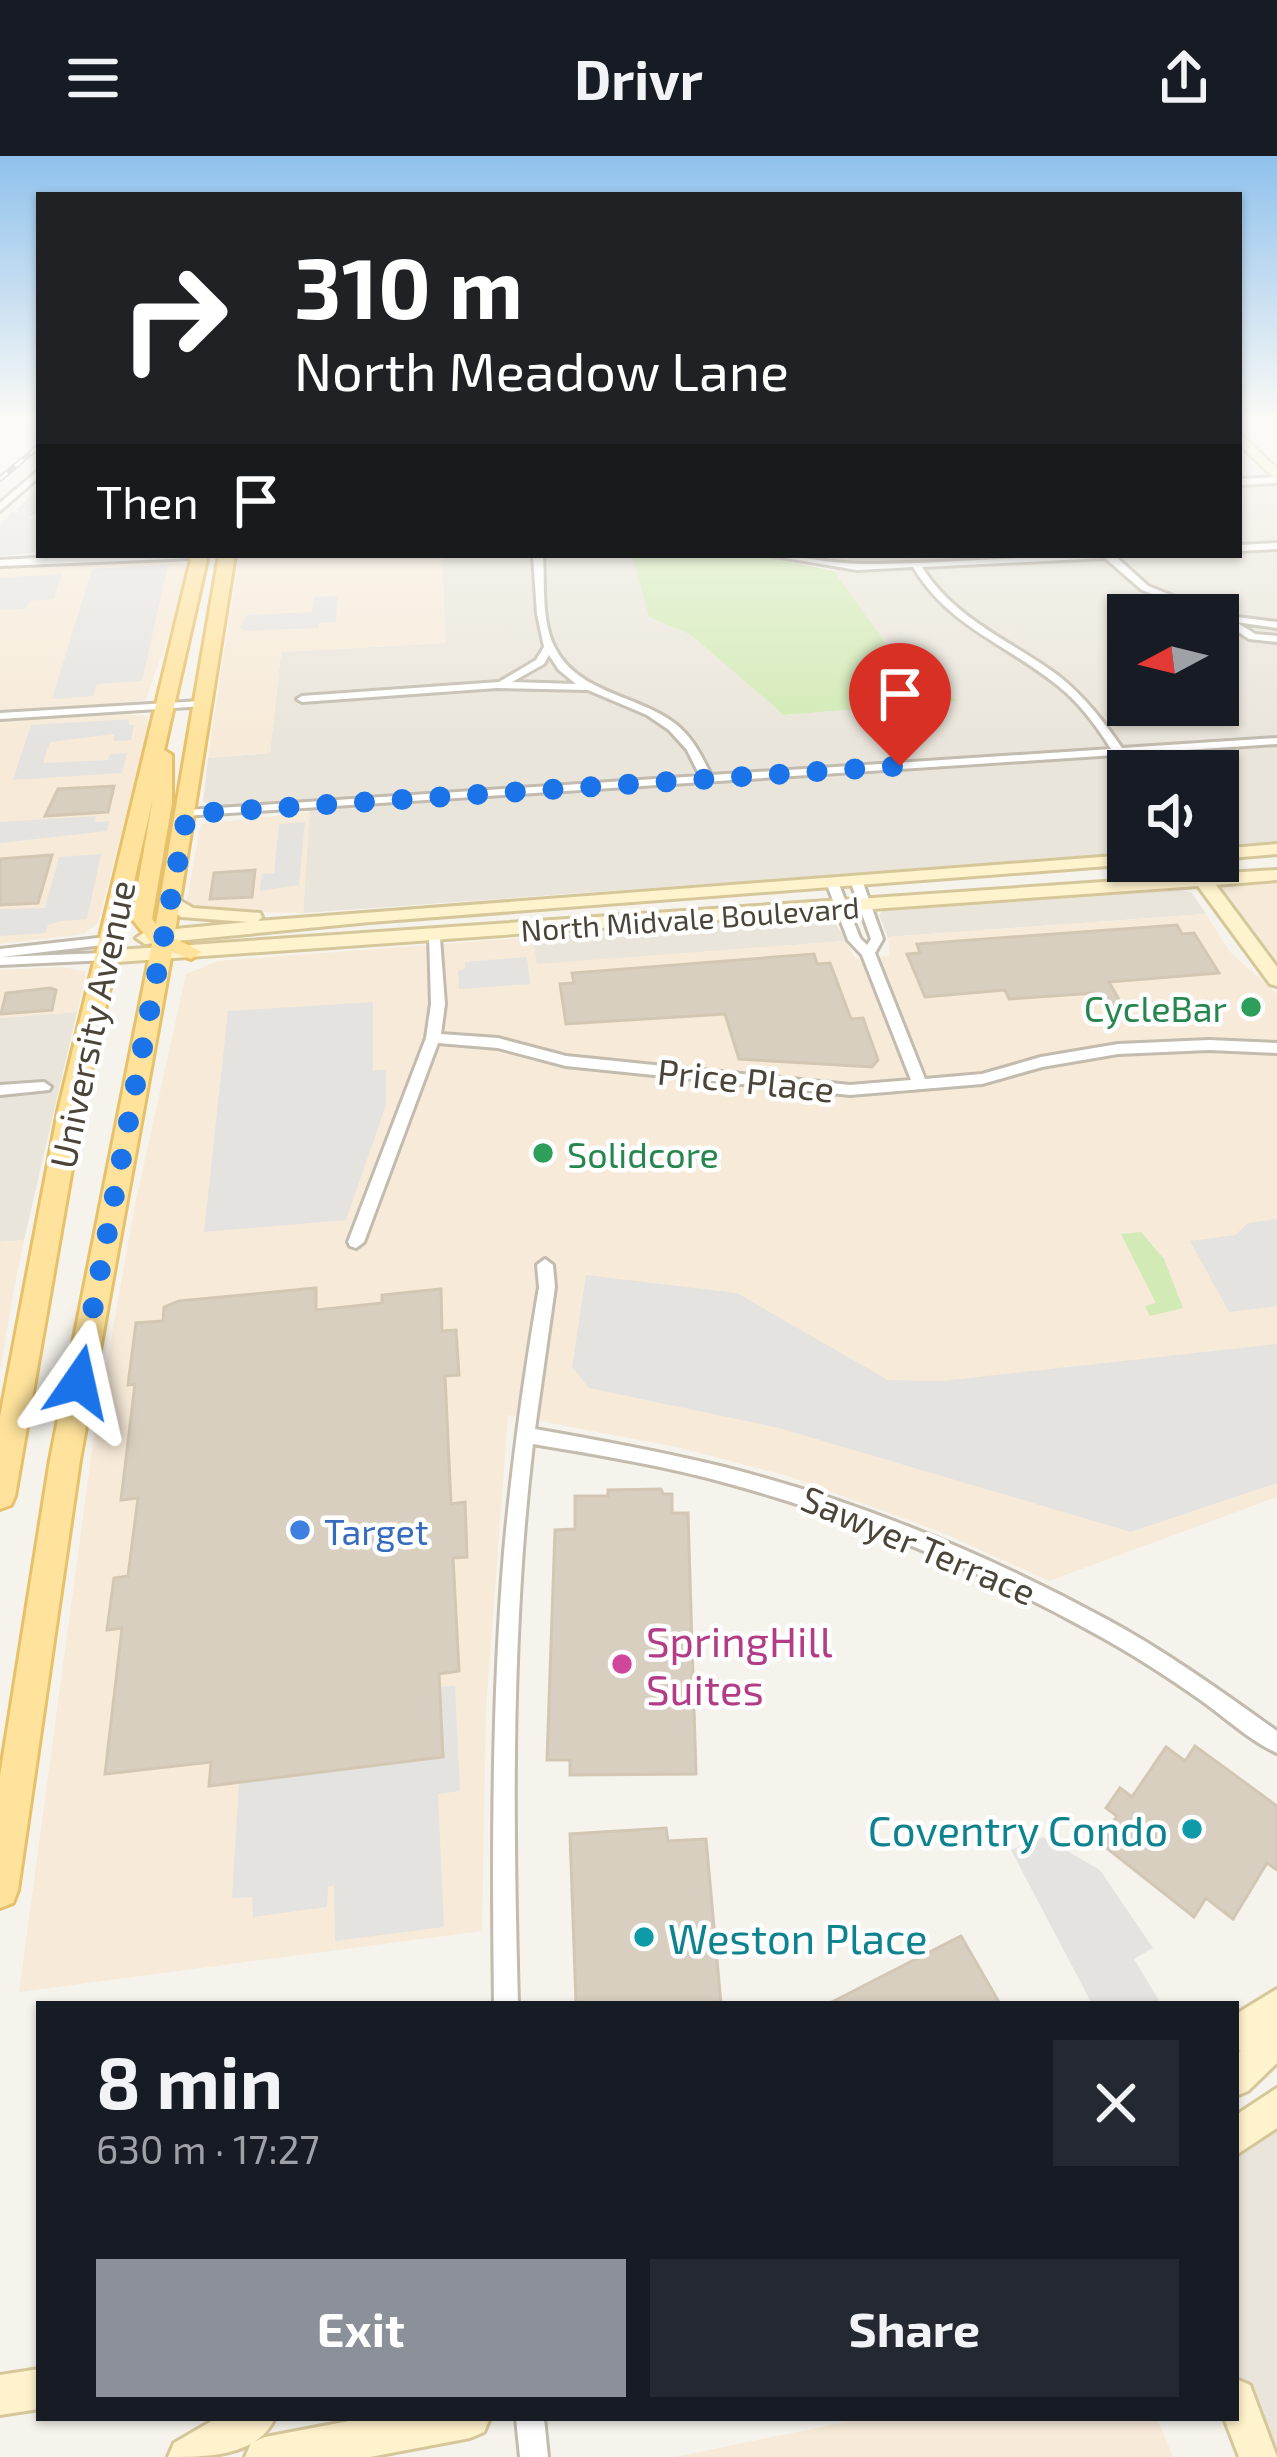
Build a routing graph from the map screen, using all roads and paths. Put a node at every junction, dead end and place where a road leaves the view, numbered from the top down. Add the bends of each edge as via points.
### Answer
1 (1277, 545) edge
2 (1242, 548) edge
3 (93, 558) edge
4 (126, 558) edge
5 (197, 558) edge
6 (214, 558) edge
7 (227, 558) edge
8 (538, 558) edge
9 (790, 558) edge
10 (1050, 558) edge
11 (1111, 558) edge
12 (78, 560) junction
13 (0, 563) edge
14 (916, 565) junction
15 (224, 577) junction
16 (1160, 594) edge
17 (1239, 619) edge
18 (1277, 625) edge
19 (1239, 629) edge
20 (1277, 639) edge
21 (549, 646) junction
22 (497, 686) junction
23 (588, 687) junction
24 (302, 699) dead end
25 (201, 704) junction
26 (165, 706) junction
27 (0, 716) edge
28 (1277, 741) edge
29 (157, 742) junction
30 (1118, 750) edge
31 (1135, 750) edge
32 (1107, 752) edge
33 (707, 779) junction
34 (187, 814) junction
35 (1277, 849) edge
36 (1239, 852) edge
37 (1107, 862) edge
38 (1277, 875) edge
39 (1239, 878) edge
40 (856, 880) junction
41 (832, 882) junction
42 (1189, 882) edge
43 (1204, 882) edge
44 (171, 900) junction
45 (866, 905) junction
46 (841, 907) junction
47 (370, 916) junction
48 (434, 938) junction
49 (166, 945) junction
50 (105, 949) junction
51 (868, 953) junction
52 (0, 957) edge
53 (1277, 980) edge
54 (433, 1038) junction
55 (1277, 1048) edge
56 (920, 1085) junction
57 (44, 1087) dead end
58 (0, 1090) edge
59 (356, 1242) dead end
60 (545, 1265) dead end
61 (525, 1435) junction
62 (0, 1496) edge
63 (1277, 1743) edge
64 (0, 1889) edge
65 (506, 2001) edge
66 (1277, 2006) edge
67 (1277, 2017) edge
68 (1239, 2033) edge
69 (1239, 2076) edge
70 (1277, 2106) edge
71 (1239, 2135) edge
72 (36, 2389) edge
73 (0, 2395) edge
74 (1239, 2407) edge
75 (250, 2421) edge
76 (454, 2421) edge
77 (530, 2421) edge
78 (188, 2457) edge
79 (265, 2457) edge
80 (534, 2457) edge
81 (1259, 2457) edge

1 - 2 street
3 - 12 street
4 - 12 street
5 - 26 main road, University Avenue
6 - 15 main road
7 - 15 main road, University Avenue
8 - 21 street
9 - 14 street
10 - 14 street
11 - 16 street
12 - 13 street
14 - 30 street via 957,614 1067,688
15 - 25 main road, University Avenue
17 - 18 street
19 - 20 street
21 - 22 street via 540,662
21 - 23 street
22 - 23 street
22 - 24 street
23 - 33 street via 670,722 693,745
25 - 26 street
25 - 34 main road, University Avenue
26 - 27 street
26 - 29 main road, University Avenue
28 - 31 street
29 - 49 main road via 165,780 141,909 144,926
29 - 50 main road, University Avenue
32 - 33 street
33 - 34 street
34 - 44 main road, University Avenue
35 - 36 main road
37 - 40 main road, North Midvale Boulevard
38 - 39 main road, North Midvale Boulevard
40 - 41 main road, North Midvale Boulevard
40 - 45 street
41 - 46 street
41 - 47 main road, North Midvale Boulevard
42 - 45 main road, North Midvale Boulevard
43 - 53 main road
44 - 47 main road via 197,915
44 - 49 main road, University Avenue
45 - 46 main road, North Midvale Boulevard
45 - 51 street via 878,939
46 - 48 main road, North Midvale Boulevard
46 - 51 street
47 - 49 main road, North Midvale Boulevard
48 - 49 main road, North Midvale Boulevard
48 - 54 street
49 - 50 main road, North Midvale Boulevard
49 - 64 main road, University Avenue via 69,1440
50 - 52 street
50 - 62 main road, University Avenue
51 - 56 street
54 - 56 street, Price Place via 833,1090
54 - 59 street
55 - 56 street, Price Place via 1118,1049
57 - 58 street
60 - 61 street
61 - 63 street, Sawyer Terrace via 692,1463 908,1532 1070,1609
61 - 65 street via 501,1747
66 - 68 main road
67 - 69 main road via 1265,2050
70 - 71 main road
72 - 73 main road
74 - 81 main road
75 - 78 main road
76 - 79 main road
77 - 80 street

